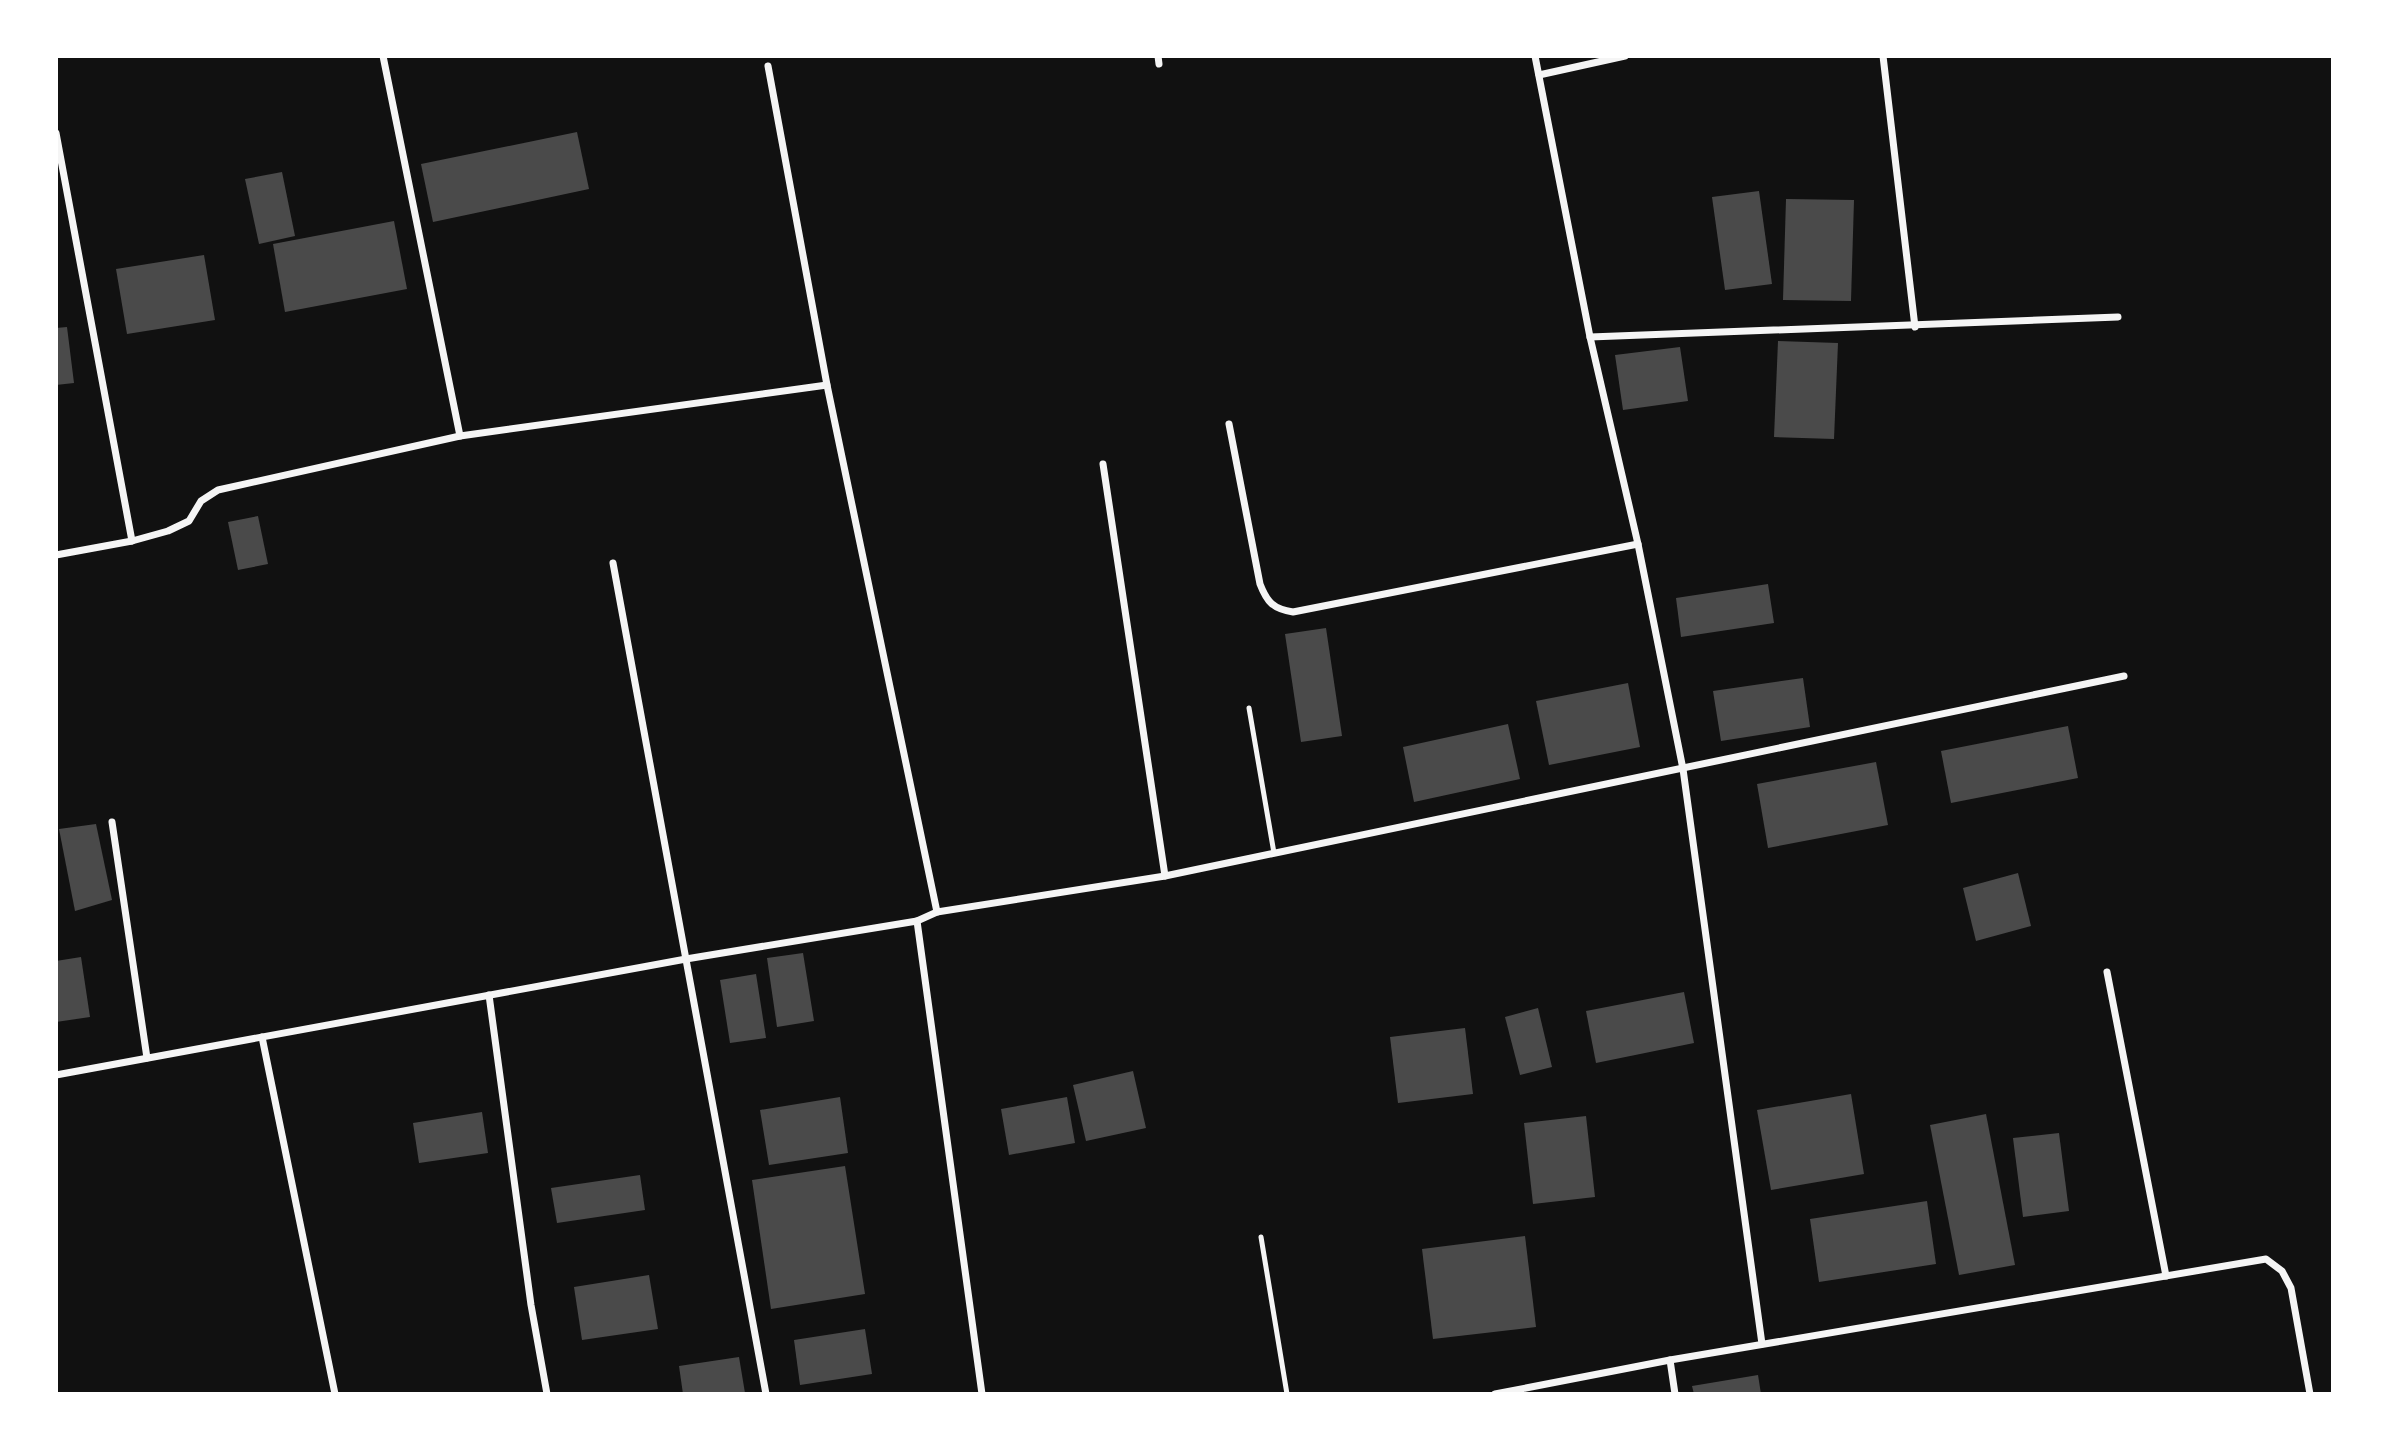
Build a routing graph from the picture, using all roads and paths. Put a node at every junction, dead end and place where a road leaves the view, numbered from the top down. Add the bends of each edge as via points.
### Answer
1 (383, 56) edge
2 (1535, 56) edge
3 (1625, 56) edge
4 (1883, 56) edge
5 (768, 66) dead end
6 (1539, 75) junction
7 (56, 133) edge
8 (2118, 317) dead end
9 (1915, 327) junction
10 (1590, 337) junction
11 (827, 385) junction
12 (1229, 424) dead end
13 (460, 436) junction
14 (1103, 464) dead end
15 (132, 541) junction
16 (1638, 544) junction
17 (56, 555) edge
18 (613, 563) dead end
19 (2124, 676) dead end
20 (1249, 708) dead end
21 (1683, 769) junction
22 (112, 822) dead end
23 (1274, 853) junction
24 (1165, 876) junction
25 (937, 912) junction
26 (917, 921) junction
27 (686, 958) junction
28 (2107, 972) dead end
29 (489, 995) junction
30 (262, 1037) junction
31 (147, 1058) junction
32 (56, 1075) edge
33 (1261, 1237) dead end
34 (2166, 1276) junction
35 (1762, 1344) junction
36 (1670, 1360) junction
37 (1529, 1390) edge
38 (335, 1394) edge
39 (547, 1394) edge
40 (766, 1394) edge
41 (982, 1394) edge
42 (1287, 1394) edge
43 (1495, 1394) edge
44 (1675, 1394) edge
45 (2310, 1394) edge

1 - 13 street
2 - 6 street
3 - 6 street
4 - 9 street
5 - 11 street
6 - 10 street
7 - 15 street
8 - 9 street
9 - 10 street
10 - 16 street
11 - 13 street
11 - 25 street
12 - 16 street via 1260,584 1270,605 1280,610 1293,612
13 - 15 street via 218,490 201,501 189,521
14 - 24 street
15 - 17 street
16 - 21 street
18 - 27 street
19 - 21 street
20 - 23 lane
21 - 23 street
21 - 35 street
22 - 31 street
23 - 24 street
24 - 25 street
25 - 26 street
26 - 27 street
26 - 41 street
27 - 29 street
27 - 40 street
28 - 34 street
29 - 30 street
29 - 39 street
30 - 31 street
30 - 38 street
31 - 32 street
33 - 42 lane
34 - 35 street
34 - 45 street via 2266,1259 2282,1271 2291,1288
35 - 36 street
36 - 37 street
36 - 44 street
37 - 43 street

